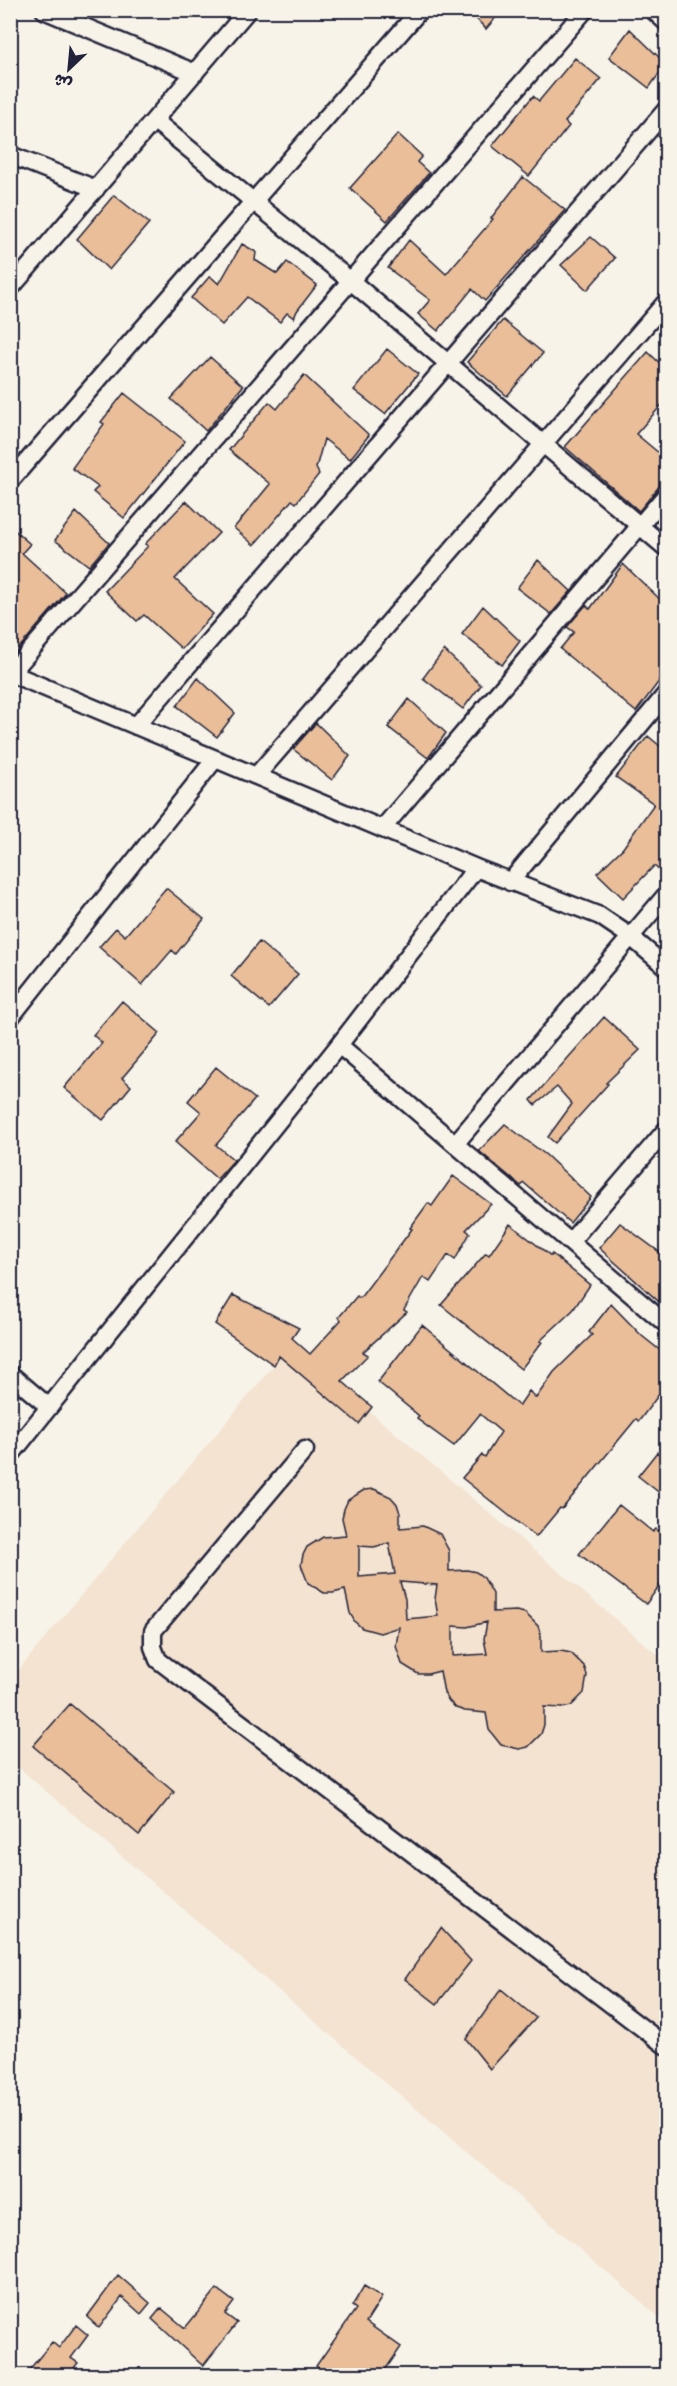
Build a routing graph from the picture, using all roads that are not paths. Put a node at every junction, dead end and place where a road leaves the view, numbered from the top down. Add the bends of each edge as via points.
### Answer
1 (44, 10) edge
2 (248, 10) edge
3 (420, 10) edge
4 (585, 10) edge
5 (653, 10) edge
6 (666, 22) edge
7 (195, 73) junction
8 (666, 110) edge
9 (155, 121) junction
10 (10, 155) edge
11 (96, 189) junction
12 (253, 202) junction
13 (352, 282) junction
14 (10, 289) edge
15 (666, 302) edge
16 (447, 364) junction
17 (543, 445) junction
18 (10, 481) edge
19 (666, 495) edge
20 (640, 526) junction
21 (666, 548) edge
22 (11, 673) edge
23 (666, 694) edge
24 (136, 726) junction
25 (215, 759) junction
26 (257, 775) junction
27 (382, 829) junction
28 (476, 868) junction
29 (510, 882) junction
30 (666, 895) edge
31 (632, 937) junction
32 (666, 967) edge
33 (10, 1018) edge
34 (339, 1045) junction
35 (666, 1130) edge
36 (455, 1144) junction
37 (570, 1242) junction
38 (666, 1324) edge
39 (10, 1374) edge
40 (49, 1407) junction
41 (305, 1450) dead end
42 (10, 1456) edge
43 (666, 2046) edge

1 - 7 street
2 - 7 street
3 - 12 street
4 - 13 street
5 - 6 street
7 - 9 street
8 - 16 street
9 - 11 street
9 - 12 street
10 - 11 street
11 - 14 street
12 - 13 street
12 - 18 street
13 - 16 street
13 - 22 street
15 - 17 street
16 - 17 street
16 - 24 street
17 - 20 street
17 - 26 street
19 - 20 street
20 - 21 street
20 - 27 street
22 - 24 street
23 - 29 street
24 - 25 street
25 - 26 street
25 - 33 street
26 - 27 street
27 - 28 street
28 - 29 street
28 - 34 street
29 - 31 street via 600,916
30 - 31 street
31 - 32 street
31 - 36 street
34 - 36 street
34 - 40 street
35 - 37 street
36 - 37 street
37 - 38 street
39 - 40 street
40 - 42 street
41 - 43 street via 153,1631 158,1660

